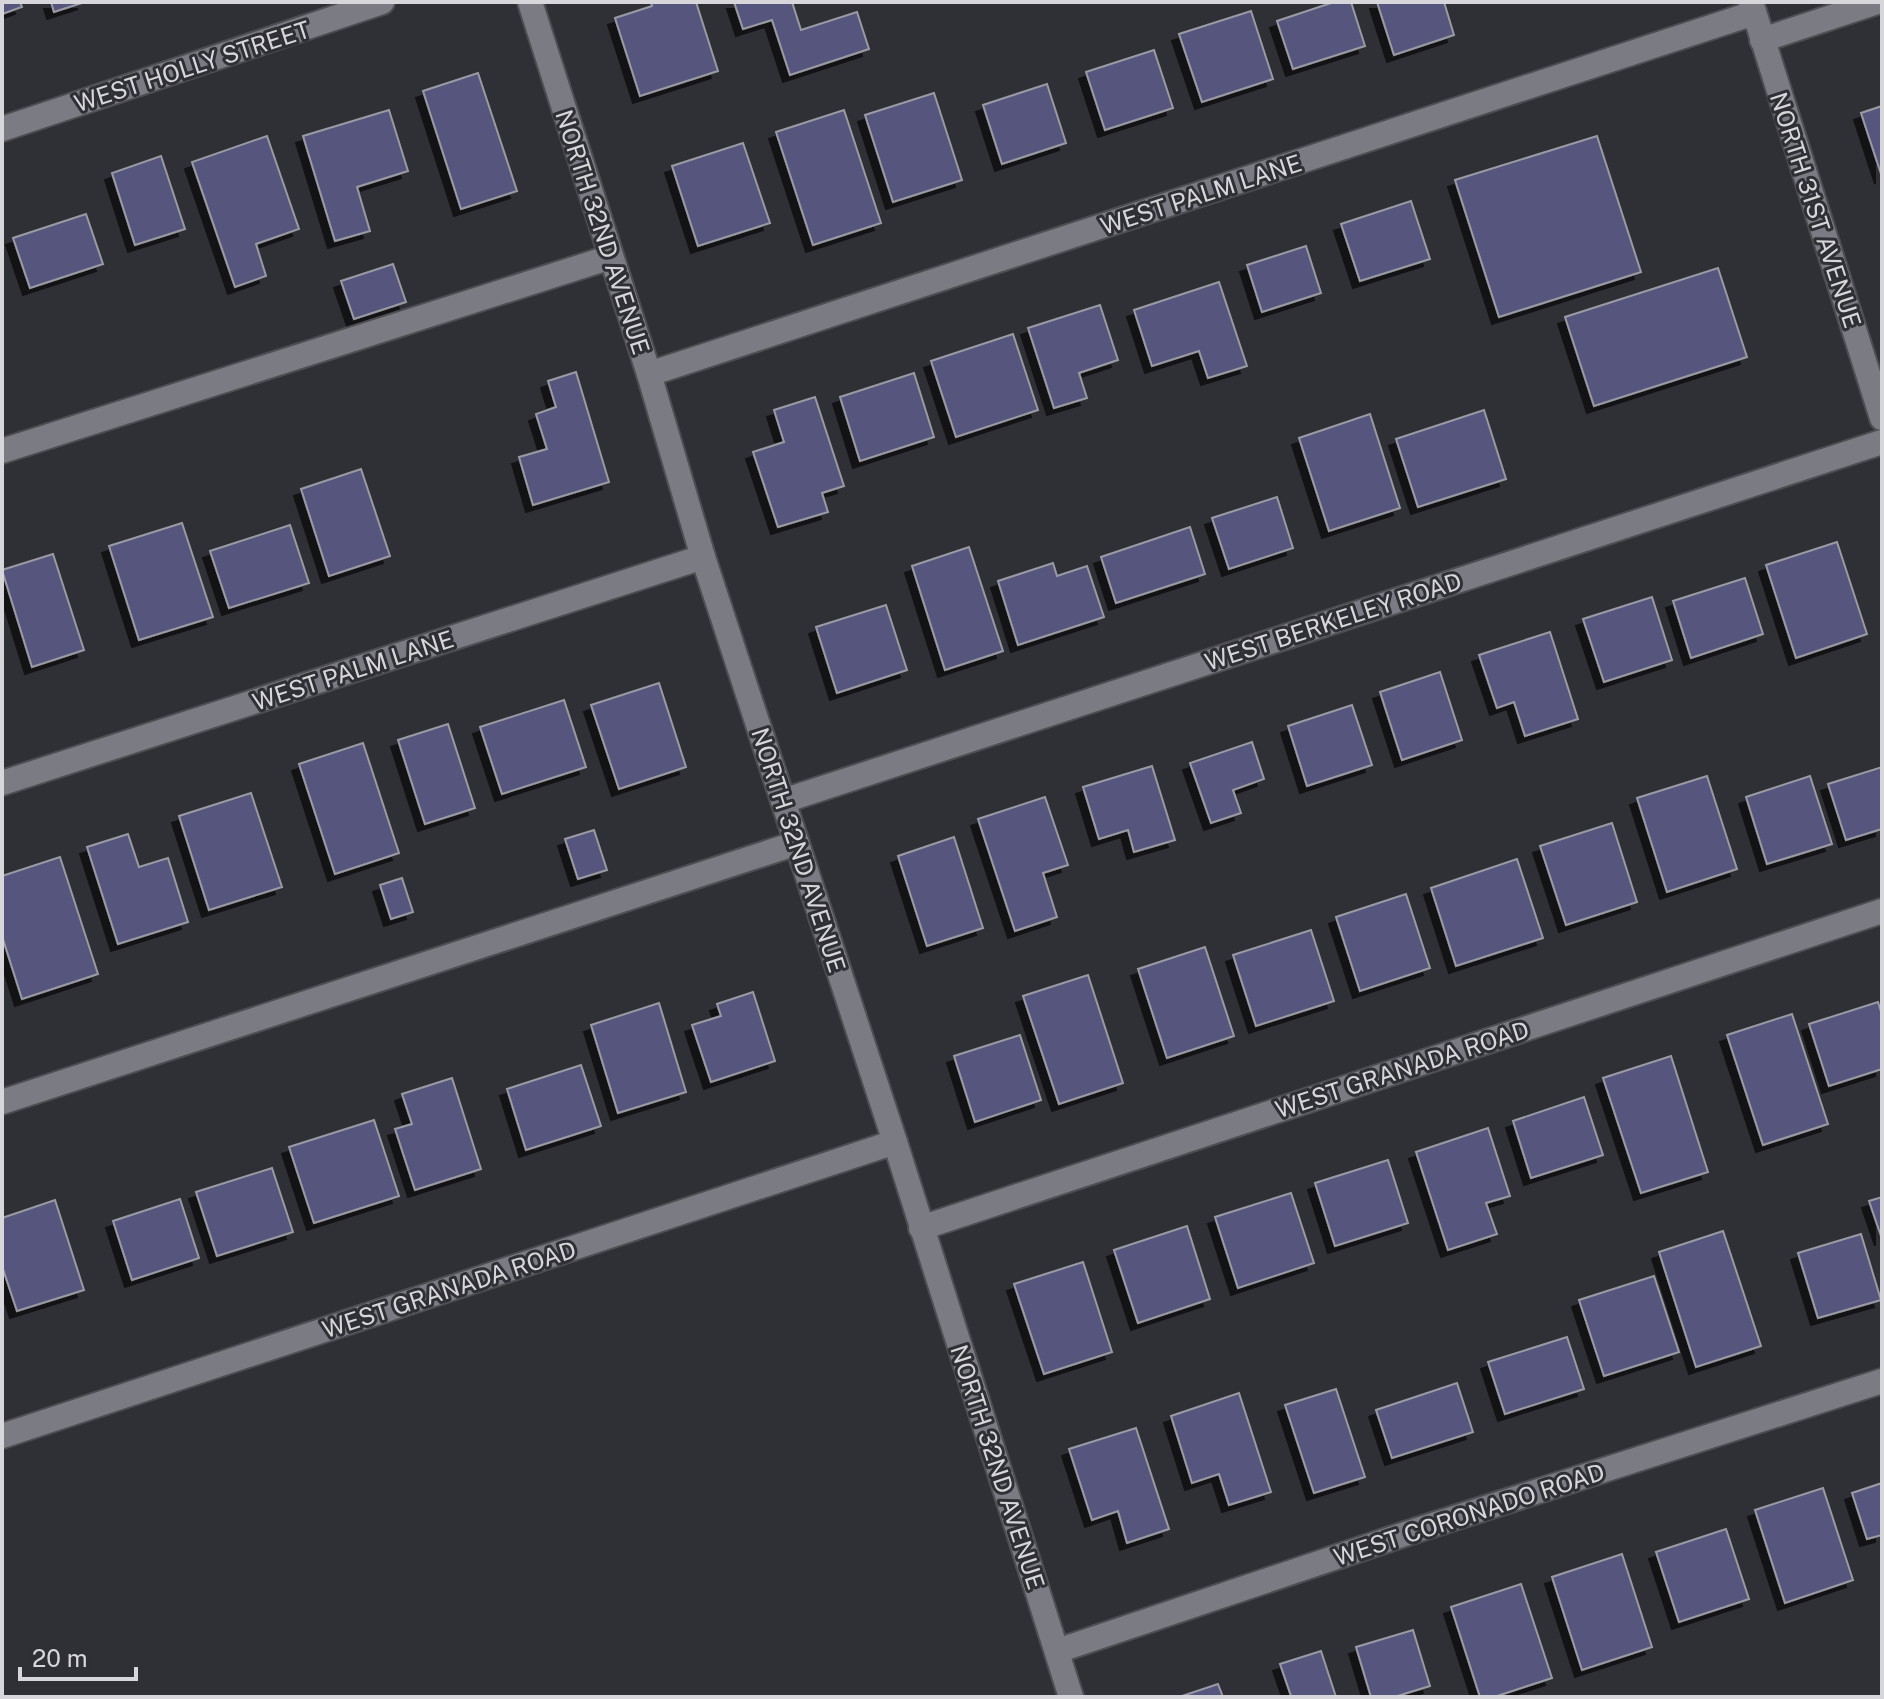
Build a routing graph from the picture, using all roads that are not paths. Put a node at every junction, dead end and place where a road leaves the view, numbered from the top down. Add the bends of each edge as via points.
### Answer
1 (382, 2) edge
2 (530, 2) edge
3 (1877, 2) edge
4 (1752, 8) edge
5 (1762, 40) junction
6 (2, 129) edge
7 (611, 257) junction
8 (649, 374) junction
9 (1882, 418) edge
10 (1882, 442) edge
11 (2, 451) edge
12 (703, 557) junction
13 (2, 783) edge
14 (783, 801) junction
15 (797, 843) junction
16 (1882, 911) edge
17 (2, 1102) edge
18 (895, 1142) junction
19 (921, 1228) junction
20 (1882, 1381) edge
21 (2, 1436) edge
22 (1057, 1651) junction
23 (1071, 1697) edge

1 - 6 street, WEST HOLLY STREET
2 - 7 street, NORTH 32ND AVENUE
3 - 5 street
4 - 5 street, NORTH 31ST AVENUE
4 - 8 street, WEST PALM LANE
5 - 9 street, NORTH 31ST AVENUE
7 - 8 street, NORTH 32ND AVENUE
7 - 11 street
8 - 12 street, NORTH 32ND AVENUE
10 - 14 street, WEST BERKELEY ROAD
12 - 13 street, WEST PALM LANE
12 - 14 street, NORTH 32ND AVENUE
14 - 15 street, NORTH 32ND AVENUE
15 - 17 street
15 - 18 street, NORTH 32ND AVENUE
16 - 19 street, WEST GRANADA ROAD
18 - 19 street, NORTH 32ND AVENUE
18 - 21 street, WEST GRANADA ROAD
19 - 22 street, NORTH 32ND AVENUE
20 - 22 street, WEST CORONADO ROAD
22 - 23 street, NORTH 32ND AVENUE

